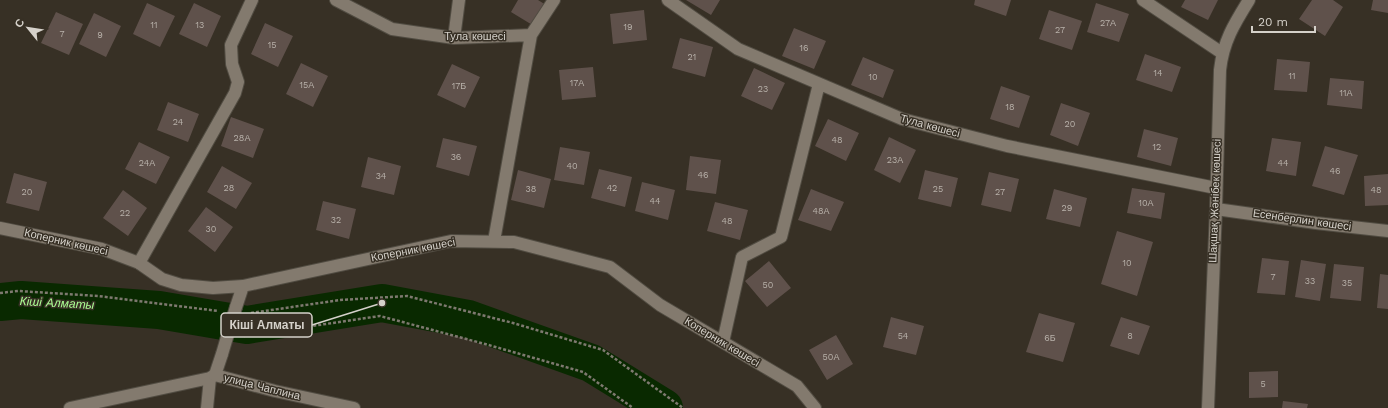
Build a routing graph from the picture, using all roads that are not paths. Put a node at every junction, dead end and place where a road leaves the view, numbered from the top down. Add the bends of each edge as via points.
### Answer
1 (252, 0) edge
2 (336, 0) edge
3 (459, 0) edge
4 (554, 0) edge
5 (668, 0) edge
6 (1143, 0) edge
7 (1249, 0) edge
8 (531, 35) junction
9 (454, 38) junction
10 (1222, 53) junction
11 (819, 84) junction
12 (1216, 188) junction
13 (1216, 209) junction
14 (0, 228) edge
15 (1388, 231) edge
16 (494, 242) junction
17 (139, 263) junction
18 (243, 286) junction
19 (723, 342) junction
20 (213, 376) junction
21 (348, 407) edge
22 (70, 408) edge
23 (207, 408) edge
24 (815, 408) edge
25 (1208, 408) edge

1 - 17 street via 231,46 232,64 238,82 235,93
2 - 9 street, Тула көшесі via 392,29
3 - 9 street
4 - 8 street
5 - 11 street, Тула көшесі via 738,49
6 - 10 street
7 - 10 street, Шақшақ Жәнібек көшесі via 1234,23
8 - 9 street, Тула көшесі
8 - 16 street
10 - 12 street, Шақшақ Жәнібек көшесі via 1218,90
11 - 12 street, Тула көшесі via 902,119 1007,146
11 - 19 street via 781,237 742,257
12 - 13 street, Шақшақ Жәнібек көшесі
13 - 15 street, Есенберлин көшесі
13 - 25 street, Шақшақ Жәнібек көшесі
14 - 17 street, Коперник көшесі via 102,249
16 - 18 street, Коперник көшесі via 451,241
16 - 19 street, Коперник көшесі via 514,242 610,267 660,305
17 - 18 street, Коперник көшесі via 162,279 181,285 213,288
18 - 20 street, улица Чаплина, bridge via 241,310
19 - 24 street, Коперник көшесі via 797,386
20 - 21 street, улица Чаплина
20 - 22 street
20 - 23 street

